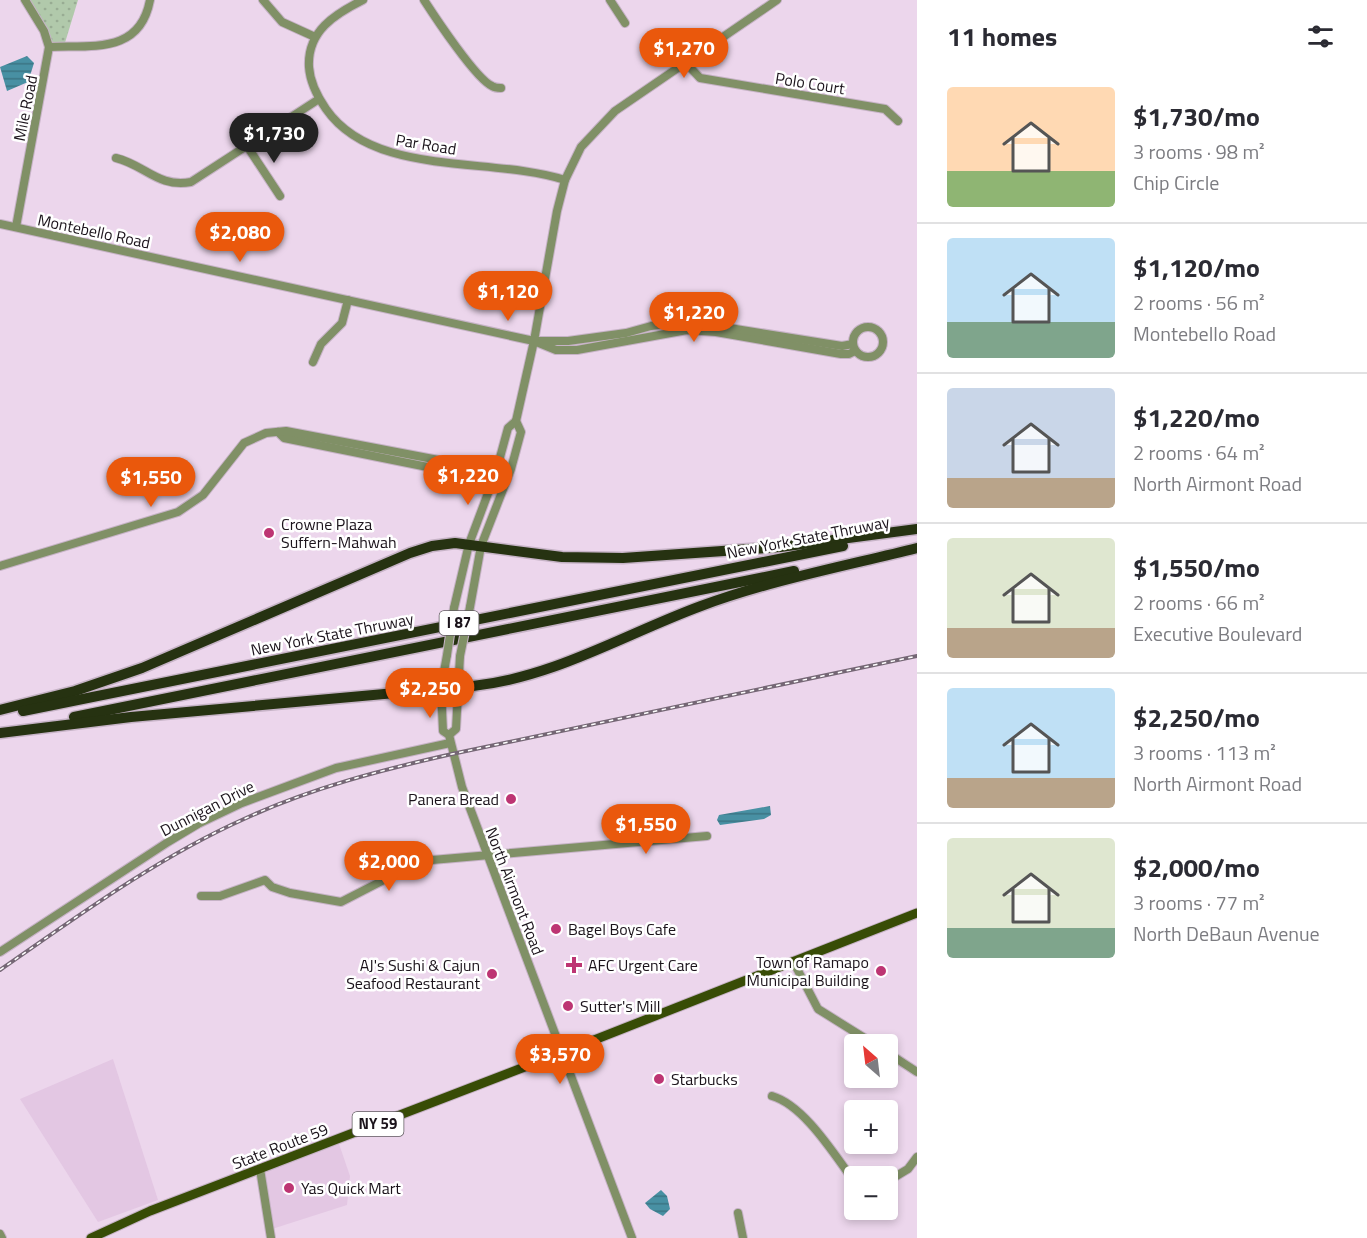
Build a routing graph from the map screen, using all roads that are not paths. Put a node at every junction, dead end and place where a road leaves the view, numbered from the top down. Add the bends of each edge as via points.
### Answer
1 (25, 0) edge
2 (150, 0) edge
3 (263, 0) edge
4 (363, 0) edge
5 (424, 0) edge
6 (610, 0) edge
7 (777, 0) edge
8 (626, 23) dead end
9 (315, 38) junction
10 (50, 47) junction
11 (685, 63) junction
12 (501, 88) dead end
13 (319, 99) junction
14 (898, 121) dead end
15 (247, 146) junction
16 (116, 158) dead end
17 (565, 180) junction
18 (280, 196) dead end
19 (0, 224) edge
20 (16, 227) junction
21 (348, 300) junction
22 (534, 341) junction
23 (854, 347) dead end
24 (313, 362) dead end
25 (516, 421) junction
26 (491, 476) junction
27 (505, 482) junction
28 (917, 530) edge
29 (469, 544) junction
30 (481, 546) junction
31 (917, 547) edge
32 (0, 566) edge
33 (441, 687) junction
34 (458, 687) junction
35 (0, 710) edge
36 (0, 716) edge
37 (0, 732) edge
38 (450, 739) junction
39 (707, 836) dead end
40 (487, 855) junction
41 (201, 896) dead end
42 (917, 913) edge
43 (0, 952) edge
44 (793, 961) junction
45 (858, 1034) edge
46 (561, 1053) junction
47 (898, 1060) edge
48 (917, 1072) edge
49 (772, 1096) dead end
50 (917, 1157) edge
51 (844, 1167) edge
52 (260, 1169) junction
53 (898, 1174) edge
54 (738, 1213) dead end
55 (0, 1234) edge
56 (2, 1238) edge
57 (91, 1238) edge
58 (272, 1238) edge
59 (632, 1238) edge
60 (743, 1238) edge

1 - 10 street
2 - 10 street via 145,21 128,38 111,44
3 - 9 street via 282,22
4 - 9 street via 331,18
5 - 12 street via 477,72 491,86
6 - 8 street
7 - 11 street, North Airmont Road
9 - 13 street, Par Road via 309,65
10 - 20 street, Mile Road
11 - 14 street, Polo Court via 700,78 885,109
11 - 17 street, North Airmont Road via 602,123 581,147
13 - 15 street
13 - 17 street, Par Road via 349,134 386,151 533,171
15 - 16 street via 191,182 178,184
15 - 18 street
17 - 22 street, North Airmont Road
19 - 20 street, Montebello Road
20 - 21 street, Montebello Road
21 - 22 street, Montebello Road
21 - 24 street via 342,323 321,344
22 - 23 street, Montebello Road via 547,347 577,350 686,326 841,354 849,354
22 - 25 street, North Airmont Road
25 - 26 street, North Airmont Road via 508,428
25 - 27 street, North Airmont Road via 520,432
26 - 27 street
26 - 29 street, North Airmont Road
26 - 32 street via 484,469 286,430 266,433 244,442 203,495 178,512
27 - 30 street, North Airmont Road
28 - 30 highway via 780,547 623,558 562,557
28 - 36 highway, New York State Thruway / I 87
29 - 30 highway
29 - 33 street, North Airmont Road, bridge
29 - 35 highway via 421,549 131,672
30 - 34 street, North Airmont Road, bridge via 460,656
31 - 34 highway via 726,597 540,673
31 - 37 highway, New York State Thruway / I 87
33 - 34 highway
33 - 37 highway
33 - 38 street, North Airmont Road via 444,731
34 - 38 street, North Airmont Road via 456,729
38 - 40 street, North Airmont Road via 462,788
38 - 43 street, Dunnigan Drive via 336,768 242,803 168,842
39 - 40 street
40 - 41 street via 432,860 409,867 341,902 290,893 265,880 220,896
40 - 46 street, North Airmont Road
42 - 44 main road, State Route 59 / NY 59
44 - 45 street via 818,1009
44 - 46 main road, State Route 59 / NY 59
46 - 52 main road, State Route 59 / NY 59
46 - 59 street, North Airmont Road
47 - 48 street
49 - 51 street via 784,1100 804,1118
50 - 53 street
52 - 57 main road, State Route 59 / NY 59
52 - 58 street
54 - 60 street
55 - 56 street

